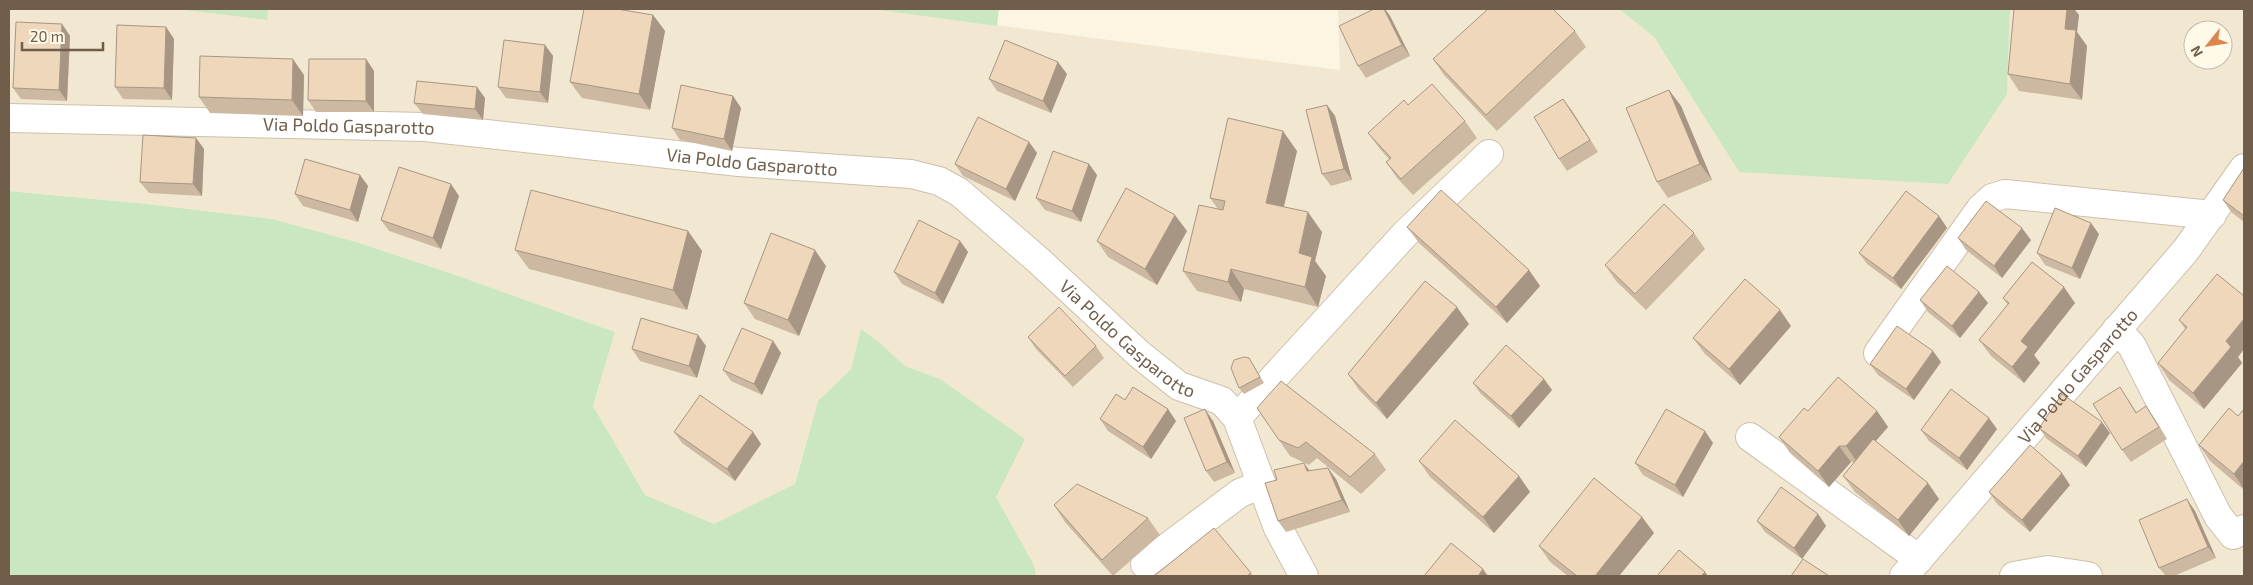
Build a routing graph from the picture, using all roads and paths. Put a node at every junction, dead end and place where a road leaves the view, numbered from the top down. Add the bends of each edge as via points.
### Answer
1 (9, 118) edge
2 (1489, 154) dead end
3 (2244, 168) edge
4 (2212, 215) junction
5 (2117, 329) junction
6 (1878, 353) edge
7 (1238, 418) junction
8 (1750, 438) dead end
9 (1262, 484) junction
10 (2244, 530) edge
11 (1145, 564) dead end
12 (1911, 571) edge
13 (1304, 576) edge
14 (2014, 576) edge
15 (2088, 576) edge

1 - 7 street, Via Poldo Gasparotto via 425,127 739,162 911,174 940,181 959,192 1179,386 1222,401
2 - 7 street via 1406,233
3 - 4 street, Via Poldo Gasparotto
4 - 5 street, Via Poldo Gasparotto
4 - 6 street via 2005,194 1992,198 1981,208
5 - 10 street via 2132,346 2218,516 2233,535
5 - 12 street, Via Poldo Gasparotto
7 - 9 street, Via Poldo Gasparotto
8 - 12 street
9 - 11 street via 1240,492
9 - 13 street, Via Poldo Gasparotto via 1278,528
14 - 15 street via 2048,570

